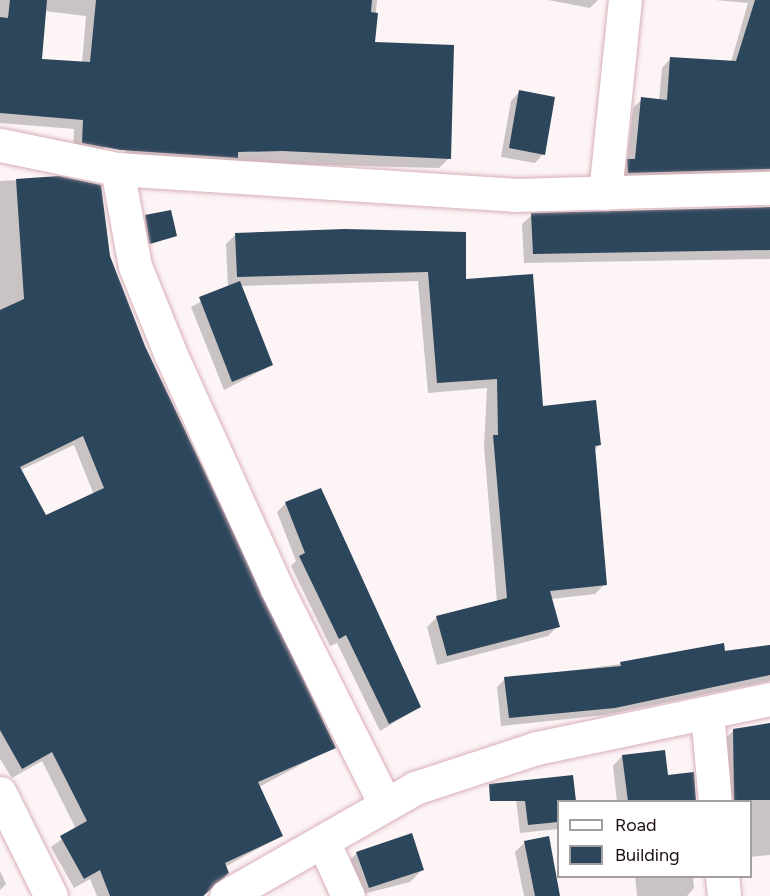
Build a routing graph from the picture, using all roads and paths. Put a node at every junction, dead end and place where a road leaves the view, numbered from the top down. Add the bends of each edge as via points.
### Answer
1 (625, 0) edge
2 (0, 145) edge
3 (117, 169) junction
4 (770, 188) edge
5 (604, 193) junction
6 (770, 699) edge
7 (707, 713) junction
8 (0, 793) edge
9 (716, 800) edge
10 (384, 802) junction
11 (323, 841) junction
12 (722, 878) edge
13 (51, 896) edge
14 (226, 896) edge
15 (348, 896) edge
16 (724, 896) edge

1 - 5 street
2 - 3 street
3 - 5 street via 514,195
3 - 10 street via 135,266 171,356 276,587
4 - 5 street
6 - 7 street
7 - 9 street
7 - 10 street via 537,748
8 - 13 street
10 - 11 street
11 - 14 street
11 - 15 street
12 - 16 street

